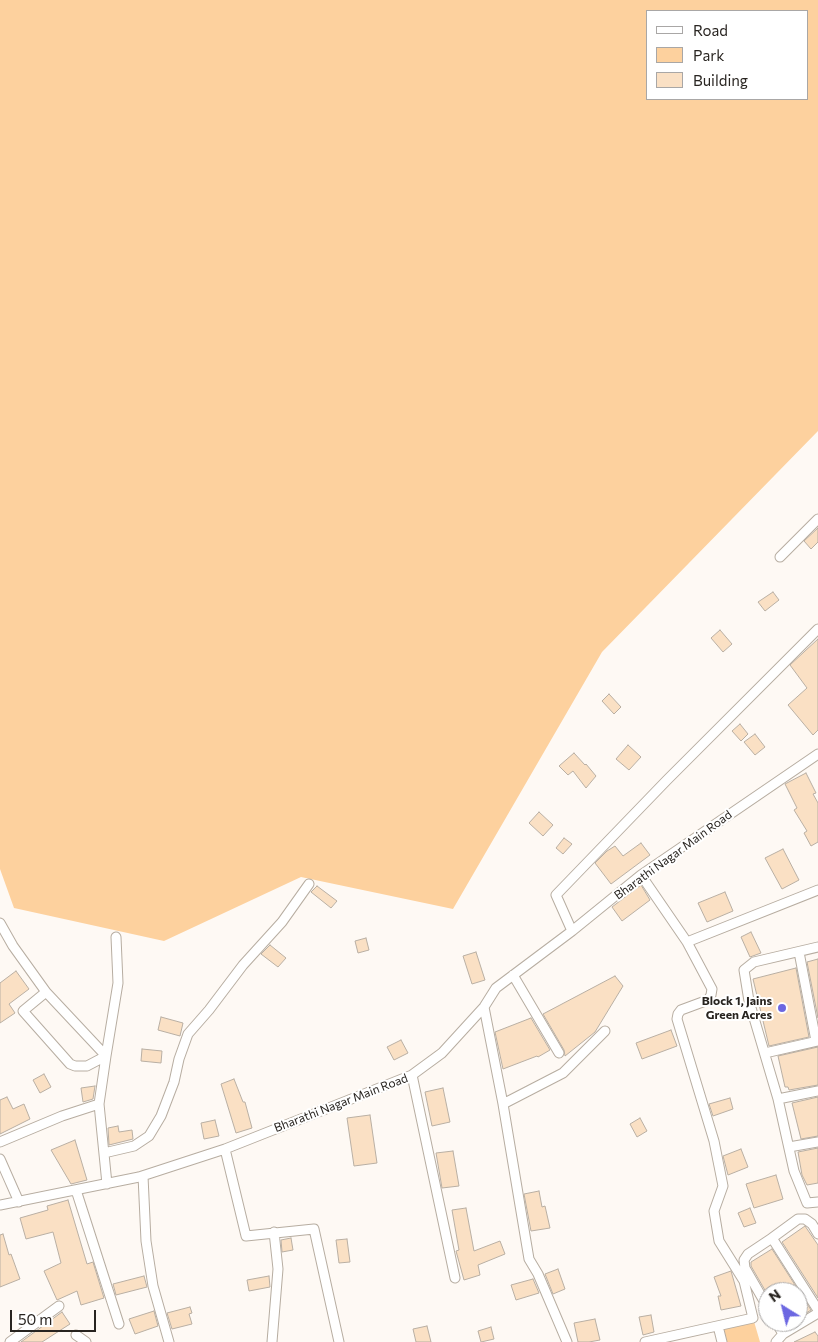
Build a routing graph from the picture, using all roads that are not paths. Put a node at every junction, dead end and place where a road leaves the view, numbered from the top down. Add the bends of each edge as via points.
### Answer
1 (818, 519) edge
2 (780, 557) dead end
3 (818, 629) edge
4 (818, 754) edge
5 (641, 875) junction
6 (309, 884) dead end
7 (818, 890) edge
8 (0, 923) edge
9 (572, 931) junction
10 (116, 938) dead end
11 (687, 942) junction
12 (818, 947) edge
13 (799, 952) junction
14 (513, 976) junction
15 (46, 992) junction
16 (484, 1007) junction
17 (605, 1031) dead end
18 (817, 1041) edge
19 (559, 1053) dead end
20 (765, 1053) junction
21 (106, 1056) junction
22 (412, 1076) junction
23 (818, 1090) edge
24 (778, 1099) junction
25 (99, 1104) junction
26 (503, 1104) junction
27 (0, 1142) edge
28 (818, 1142) edge
29 (789, 1148) junction
30 (225, 1149) junction
31 (104, 1153) junction
32 (0, 1159) edge
33 (143, 1176) junction
34 (107, 1184) junction
35 (76, 1190) junction
36 (19, 1202) junction
37 (818, 1202) edge
38 (0, 1205) edge
39 (274, 1232) junction
40 (818, 1234) edge
41 (772, 1238) junction
42 (455, 1278) dead end
43 (758, 1291) edge
44 (59, 1306) dead end
45 (818, 1311) edge
46 (119, 1324) dead end
47 (718, 1326) junction
48 (784, 1334) joint
49 (76, 1335) dead end
50 (10, 1342) edge
51 (86, 1342) edge
52 (168, 1342) edge
53 (272, 1342) edge
54 (339, 1342) edge
55 (568, 1342) edge
56 (645, 1342) edge
57 (722, 1342) edge
58 (776, 1342) edge

1 - 2 street
3 - 9 street via 556,895
4 - 5 street, Bharathi Nagar Main Road
5 - 9 street, Bharathi Nagar Main Road
5 - 11 street
6 - 31 street via 282,922 188,1034 171,1091 149,1136 134,1146
7 - 11 street
8 - 15 street
9 - 14 street, Bharathi Nagar Main Road
10 - 21 street via 118,983
11 - 47 street via 712,989 708,1000 681,1010 677,1019 714,1141 724,1186 714,1211 719,1241 744,1281 752,1318
12 - 13 street
13 - 18 street
13 - 20 street via 754,962 744,970 749,1001
14 - 16 street, Bharathi Nagar Main Road via 496,988
14 - 19 street
15 - 21 street
15 - 21 street via 23,1011 70,1064 87,1066
16 - 22 street, Bharathi Nagar Main Road via 442,1053
16 - 26 street
17 - 26 street via 563,1073
18 - 20 street
20 - 24 street
21 - 25 street
22 - 30 street, Bharathi Nagar Main Road
22 - 42 street
23 - 24 street
24 - 29 street
25 - 27 street
25 - 31 street
26 - 55 street via 529,1259
28 - 29 street
29 - 37 street via 807,1203
30 - 33 street, Bharathi Nagar Main Road
30 - 39 street via 246,1236
31 - 34 street
32 - 36 street
33 - 34 street, Bharathi Nagar Main Road
33 - 52 street via 146,1241 153,1286
34 - 35 street, Bharathi Nagar Main Road
35 - 36 street, Bharathi Nagar Main Road
35 - 46 street
36 - 38 street, Bharathi Nagar Main Road
39 - 53 street via 278,1269
39 - 54 street via 314,1229
40 - 41 street via 812,1224 798,1219
41 - 43 street via 744,1260
41 - 45 street
44 - 50 street
45 - 48 street
47 - 56 street
47 - 57 street
48 - 58 street
49 - 51 street

